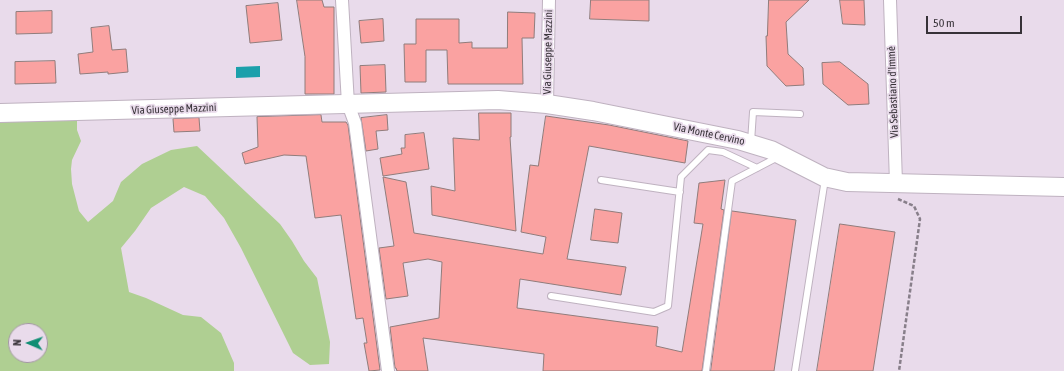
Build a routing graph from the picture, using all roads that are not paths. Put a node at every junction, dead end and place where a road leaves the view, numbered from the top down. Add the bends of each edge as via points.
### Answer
1 (342, 0) edge
2 (549, 0) edge
3 (890, 0) edge
4 (348, 104) junction
5 (547, 104) junction
6 (0, 113) edge
7 (800, 114) dead end
8 (751, 143) junction
9 (781, 156) junction
10 (757, 168) junction
11 (825, 178) junction
12 (601, 180) dead end
13 (896, 183) junction
14 (1064, 187) edge
15 (680, 192) junction
16 (551, 296) dead end
17 (388, 371) edge
18 (706, 371) edge
19 (795, 371) edge

1 - 4 street
2 - 5 street, Via Giuseppe Mazzini
3 - 13 street, Via Sebastiano d'Immè
4 - 5 street, Via Monte Cervino via 498,100
4 - 6 street, Via Giuseppe Mazzini
4 - 17 street via 355,123
5 - 8 street, Via Monte Cervino
7 - 8 lane via 752,112
8 - 9 street, Via Monte Cervino
9 - 10 lane
9 - 11 street, Via Monte Cervino
10 - 15 lane via 723,152 708,150 681,177
10 - 18 lane via 732,181
11 - 13 street, Via Monte Cervino via 847,182
11 - 19 lane
12 - 15 lane
13 - 14 street, Via Monte Cervino
15 - 16 lane via 668,306 654,312

